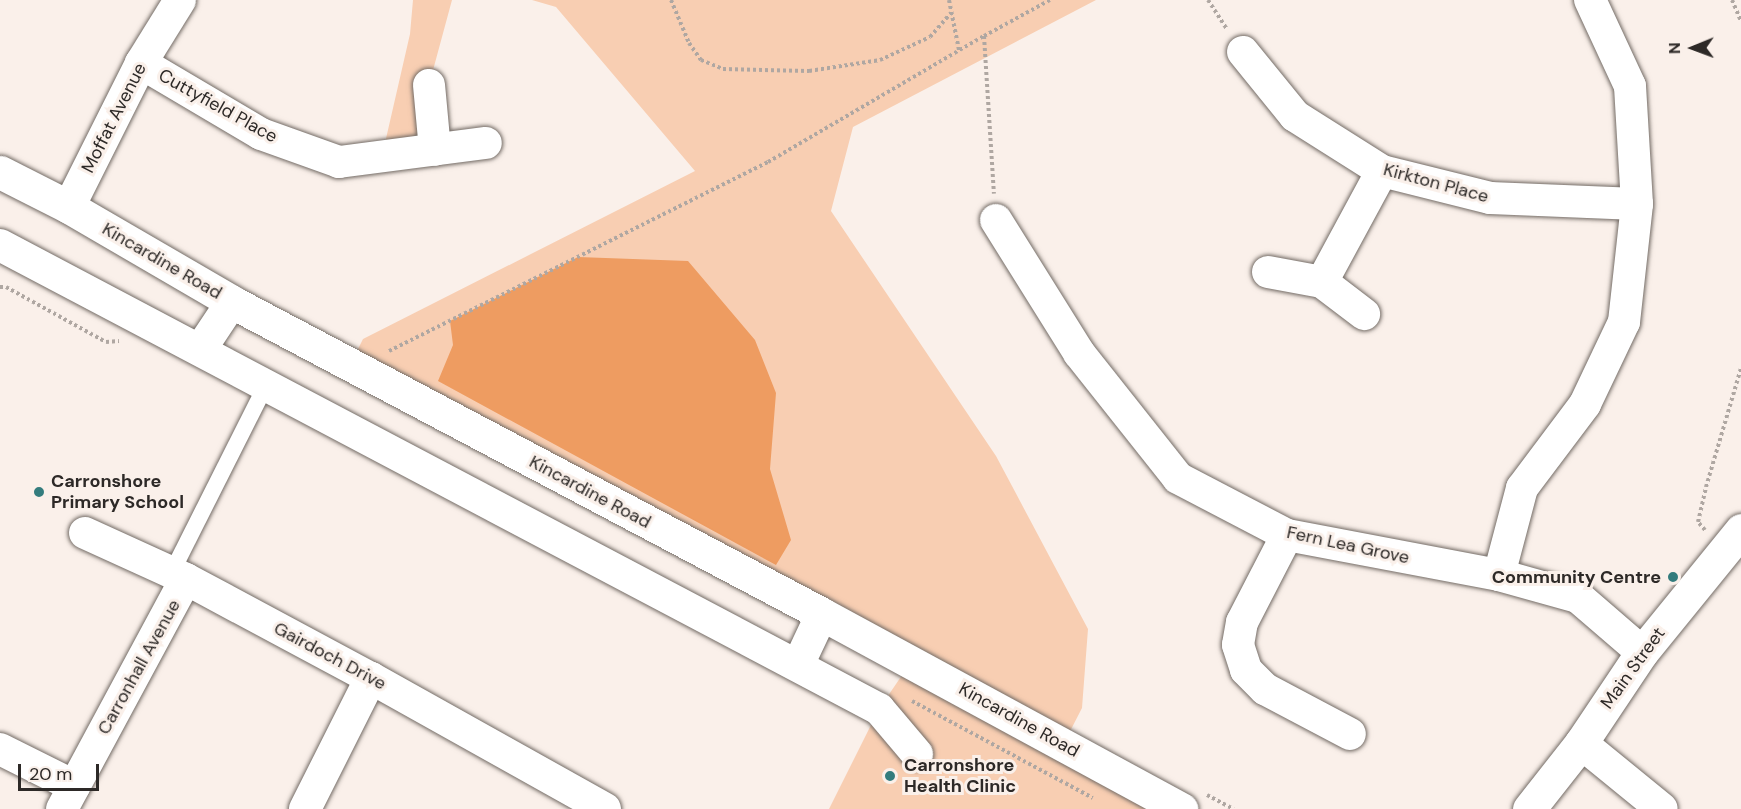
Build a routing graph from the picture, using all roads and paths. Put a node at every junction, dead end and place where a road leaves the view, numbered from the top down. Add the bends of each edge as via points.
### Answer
1 (180, 0) edge
2 (671, 0) edge
3 (949, 0) edge
4 (1050, 0) edge
5 (1590, 0) edge
6 (1732, 0) edge
7 (951, 13) junction
8 (1741, 21) edge
9 (984, 36) junction
10 (959, 50) junction
11 (1243, 52) dead end
12 (141, 63) junction
13 (429, 85) dead end
14 (486, 143) dead end
15 (435, 150) junction
16 (1382, 171) junction
17 (0, 172) edge
18 (1637, 204) junction
19 (69, 207) junction
20 (996, 220) joint
21 (0, 245) edge
22 (1268, 273) dead end
23 (1322, 282) junction
24 (232, 302) junction
25 (1364, 314) dead end
26 (200, 350) junction
27 (388, 352) dead end
28 (1741, 368) edge
29 (266, 385) junction
30 (85, 533) dead end
31 (1287, 535) junction
32 (1732, 541) edge
33 (1499, 574) junction
34 (179, 576) junction
35 (822, 614) junction
36 (1642, 652) junction
37 (798, 665) junction
38 (371, 678) junction
39 (879, 709) junction
40 (1350, 734) dead end
41 (1581, 743) junction
42 (0, 749) edge
43 (917, 754) dead end
44 (68, 798) edge
45 (564, 800) edge
46 (1102, 803) dead end
47 (305, 809) edge
48 (605, 809) edge
49 (1181, 809) edge
50 (1529, 809) edge
51 (1662, 809) edge

1 - 12 street, Moffat Avenue
2 - 7 path via 689,43 701,60 723,69 809,71 880,60 930,37
3 - 7 path
4 - 9 path
5 - 18 street via 1630,86
6 - 8 path
7 - 10 path
9 - 10 path
9 - 20 path
10 - 27 path via 768,162
11 - 16 street, Kirkton Place via 1295,116
12 - 15 street, Cuttyfield Place via 261,134 339,162
12 - 19 street, Moffat Avenue
13 - 15 street
14 - 15 street, Cuttyfield Place
16 - 18 street, Kirkton Place via 1490,198
16 - 23 street
17 - 19 street, Kincardine Road
18 - 33 street via 1624,322 1585,404 1522,488
19 - 24 street, Kincardine Road
20 - 31 street, Fern Lea Grove via 1079,353 1178,478
21 - 26 street
22 - 23 street
23 - 25 street
24 - 26 street
24 - 35 street, Kincardine Road
26 - 29 street
28 - 32 path via 1698,522
29 - 34 lane
29 - 37 street
30 - 34 street, Gairdoch Drive
31 - 33 street, Fern Lea Grove
31 - 40 street via 1242,622 1238,645 1246,670 1265,689
32 - 36 street, Main Street
33 - 36 street, Fern Lea Grove via 1578,597
34 - 38 street, Gairdoch Drive
34 - 44 street, Carronhall Avenue
35 - 37 street
35 - 49 street, Kincardine Road
36 - 41 street, Main Street
37 - 39 street
38 - 45 street, Gairdoch Drive
38 - 47 street
39 - 43 street
39 - 46 path via 892,690
41 - 50 street, Main Street
41 - 51 street
42 - 44 street, Carronhall Avenue
45 - 48 street, Gairdoch Drive

